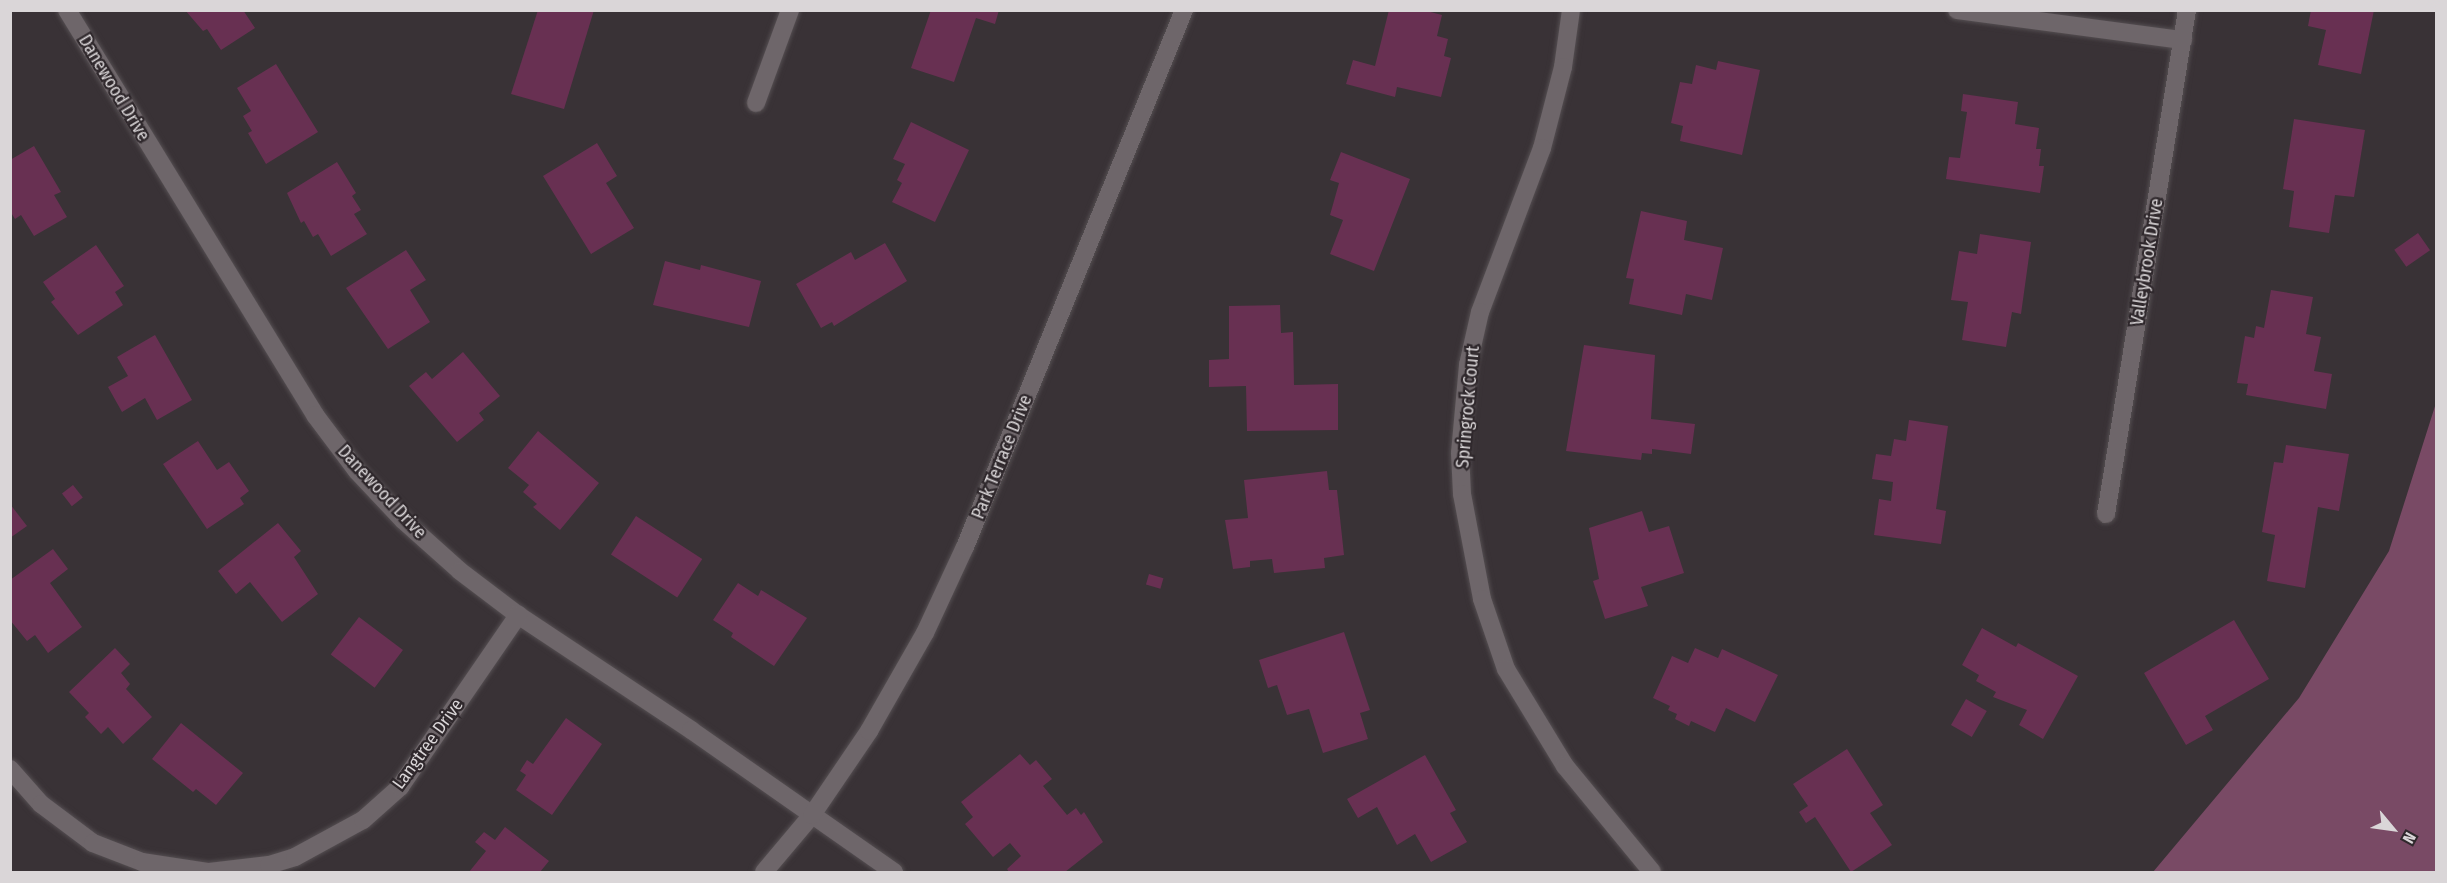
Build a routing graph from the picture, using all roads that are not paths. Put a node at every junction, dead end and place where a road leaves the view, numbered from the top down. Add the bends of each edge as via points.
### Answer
1 (67, 10) edge
2 (790, 10) edge
3 (1184, 10) edge
4 (1571, 10) edge
5 (1957, 10) edge
6 (2187, 10) edge
7 (2183, 40) junction
8 (756, 103) dead end
9 (2106, 514) dead end
10 (518, 615) junction
11 (10, 769) edge
12 (812, 815) junction
13 (209, 873) edge
14 (764, 873) edge
15 (894, 873) edge
16 (1652, 873) edge

1 - 10 street, Danewood Drive via 322,424 357,471 403,520 460,571
2 - 8 street
3 - 12 street, Park Terrace Drive via 960,557 925,633 869,731
4 - 16 street, Springrock Court via 1563,67 1542,147 1480,312 1460,453 1462,494 1482,599 1506,669 1540,732
5 - 7 street
6 - 7 street, Valleybrook Drive
7 - 9 street, Valleybrook Drive
10 - 12 street, Danewood Drive
10 - 13 street, Langtree Drive via 400,787 363,820 295,857 269,865
11 - 13 street, Langtree Drive via 41,804 93,843 142,862
12 - 14 street, Park Terrace Drive
12 - 15 street, Danewood Drive

